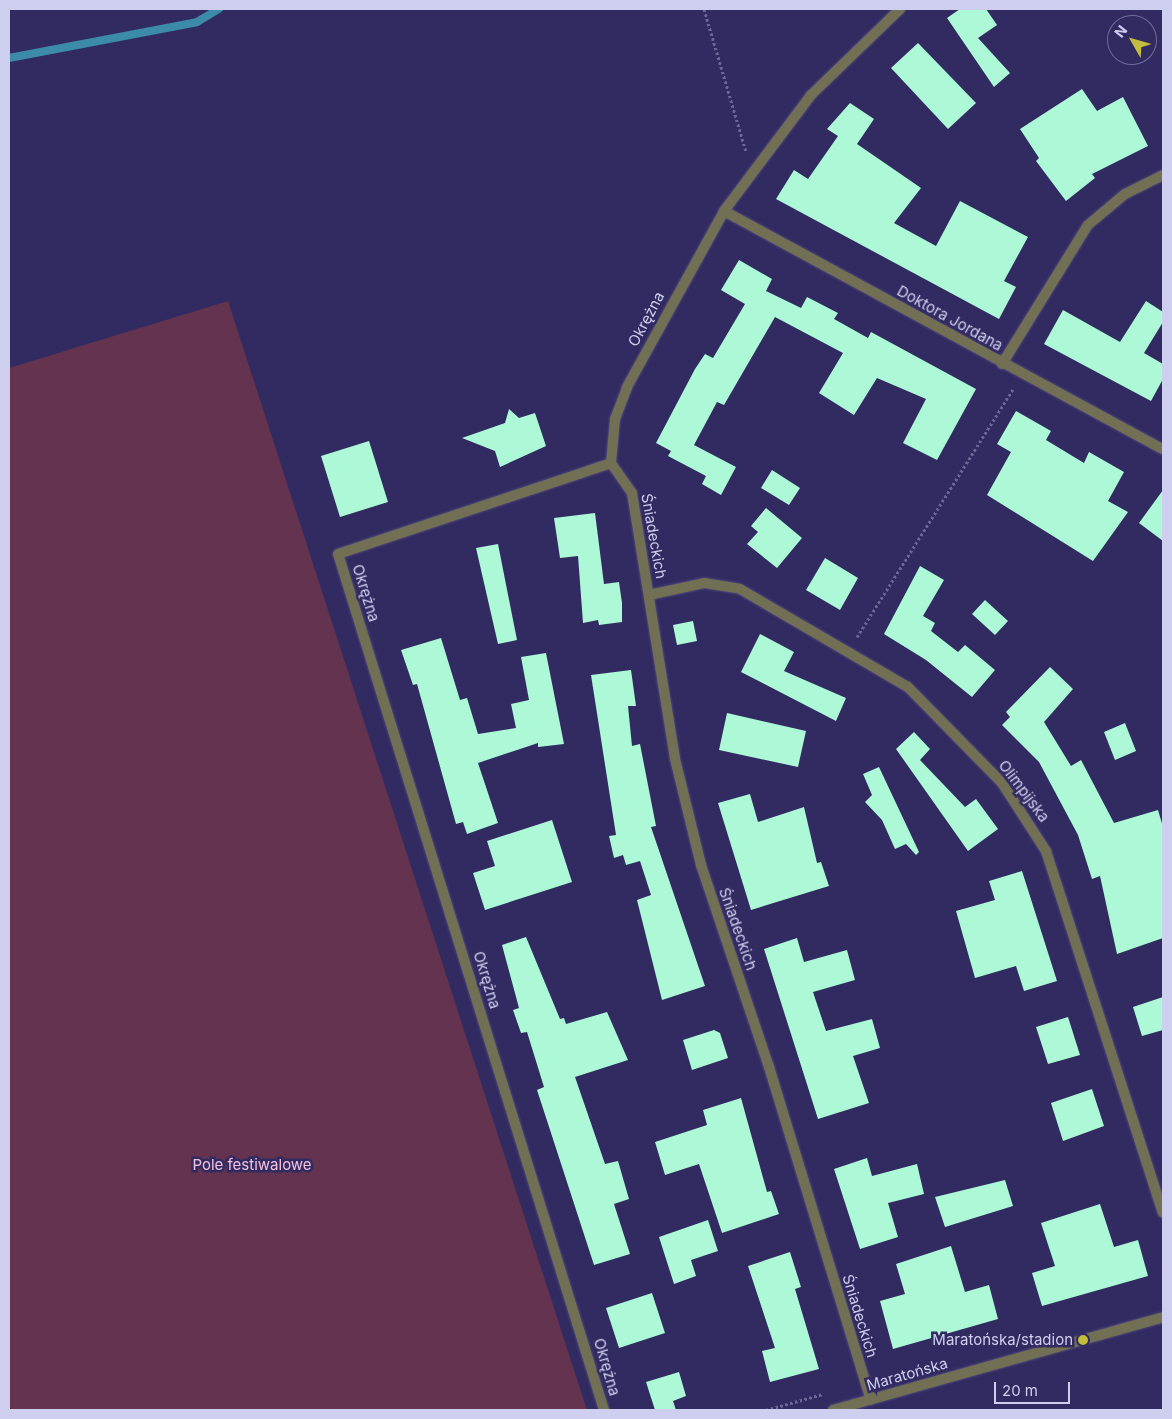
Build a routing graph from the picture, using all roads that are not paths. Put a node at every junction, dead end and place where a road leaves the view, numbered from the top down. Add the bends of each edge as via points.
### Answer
1 (900, 9) edge
2 (1163, 175) edge
3 (724, 211) junction
4 (1002, 364) junction
5 (1163, 449) edge
6 (611, 463) junction
7 (649, 595) junction
8 (1163, 1214) edge
9 (1163, 1317) edge
10 (871, 1400) junction
11 (604, 1410) edge
12 (833, 1410) edge

1 - 3 street, Okrężna via 811,95
2 - 4 street via 1125,194 1088,225
3 - 4 street, Doktora Jordana
3 - 6 street, Okrężna via 626,387 615,419
4 - 5 street, Doktora Jordana
6 - 7 street, Śniadeckich via 632,493
6 - 11 street, Okrężna via 338,554
7 - 8 street, Olimpijska via 704,583 730,585 908,687 934,709 1002,783 1041,838
7 - 10 street, Śniadeckich via 675,759 698,856 769,1067
9 - 10 street, Maratońska
10 - 12 street, Maratońska

